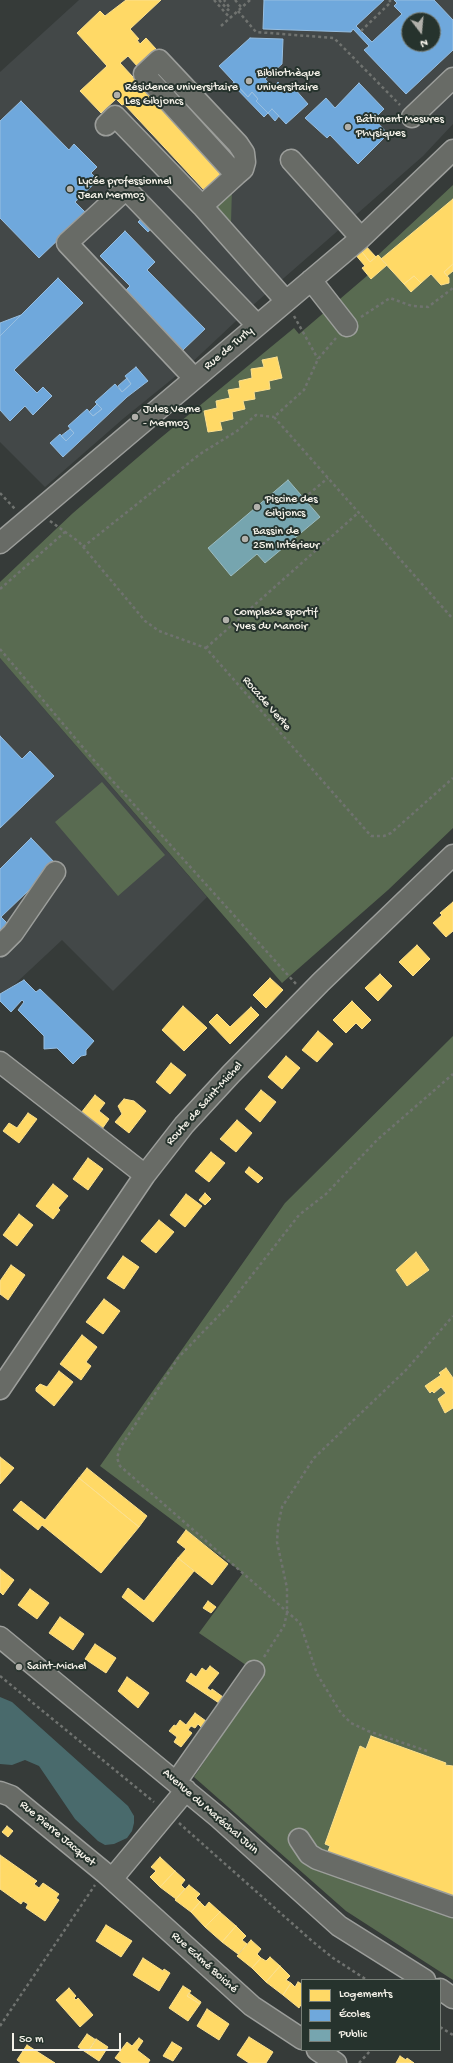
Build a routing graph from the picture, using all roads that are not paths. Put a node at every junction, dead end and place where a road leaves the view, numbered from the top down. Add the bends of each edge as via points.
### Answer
1 (453, 78) edge
2 (412, 117) road end
3 (106, 125) dead end
4 (453, 150) edge
5 (291, 160) dead end
6 (236, 175) junction
7 (202, 206) junction
8 (361, 238) junction
9 (311, 280) junction
10 (286, 301) junction
11 (257, 325) junction
12 (347, 326) road end
13 (194, 378) junction
14 (0, 543) edge
15 (453, 855) edge
16 (55, 872) dead end
17 (0, 946) edge
18 (0, 1062) edge
19 (145, 1175) junction
20 (0, 1389) edge
21 (0, 1637) edge
22 (254, 1671) road end
23 (181, 1786) junction
24 (0, 1792) edge
25 (299, 1839) dead end
26 (104, 1881) junction
27 (453, 1907) edge
28 (423, 1979) edge
29 (441, 1990) edge
30 (453, 1998) edge
31 (301, 2038) edge
32 (318, 2051) edge
33 (336, 2063) edge

1 - 2 street
3 - 7 street via 115,116
4 - 8 street, Rue de Turly
5 - 8 street
6 - 6 street via 245,162 244,153 238,144 159,60 144,74
6 - 7 street
7 - 10 street
8 - 9 street, Rue de Turly
9 - 10 street, Rue de Turly
9 - 12 street
10 - 11 street, Rue de Turly
11 - 13 street, Rue de Turly
11 - 13 street via 126,189 67,243
13 - 14 street, Rue de Turly
15 - 19 street, Route de Saint-Michel via 307,997 184,1125
16 - 17 street via 13,933
18 - 19 street
19 - 20 street, Route de Saint-Michel
21 - 23 street, Avenue du Maréchal Juin
22 - 23 street
23 - 26 street via 167,1813
23 - 28 street, Avenue du Maréchal Juin via 339,1926
24 - 26 street, Rue Pierre Jacquet via 11,1796
25 - 27 street via 308,1854 317,1859
26 - 31 street, Rue Edmé Boiché via 252,2006
29 - 30 street
32 - 33 street

